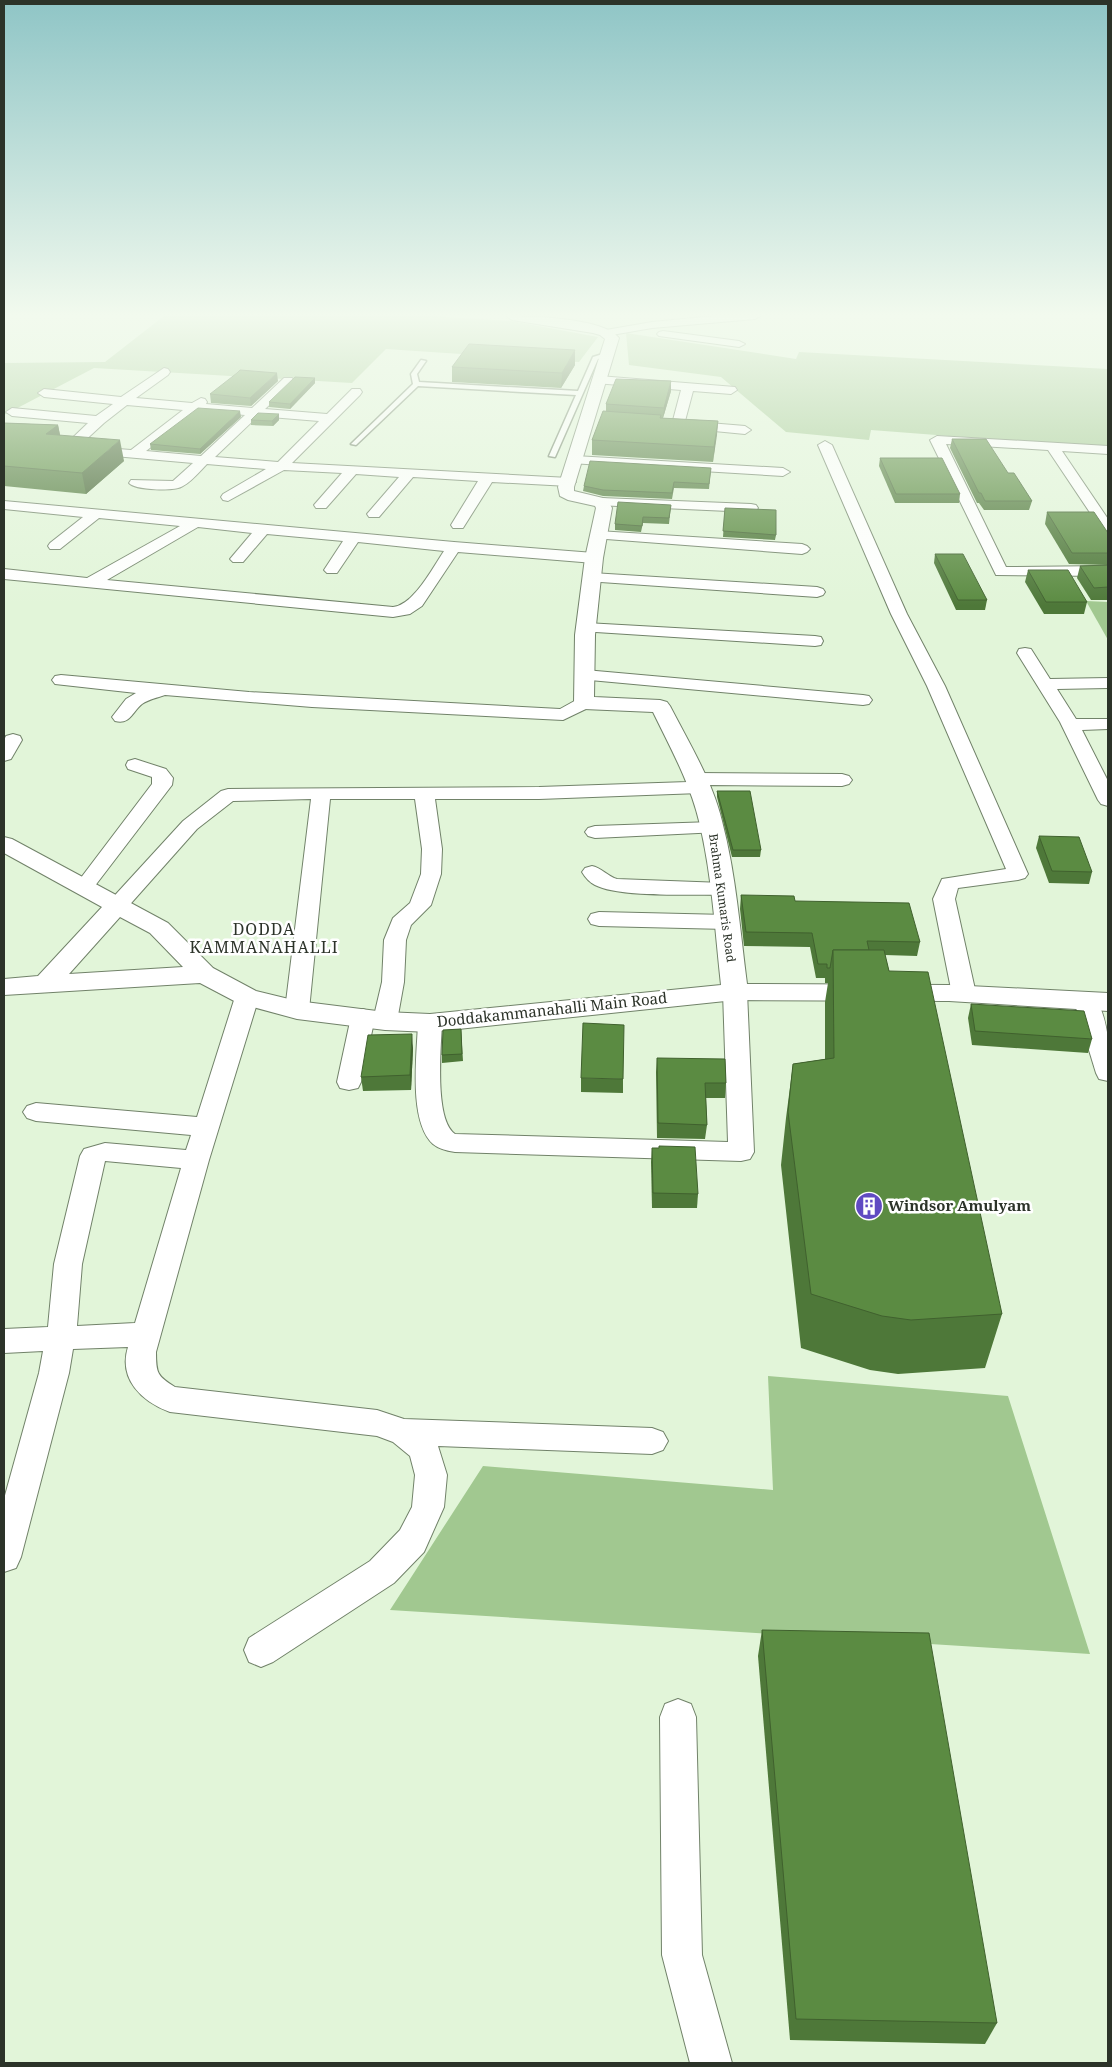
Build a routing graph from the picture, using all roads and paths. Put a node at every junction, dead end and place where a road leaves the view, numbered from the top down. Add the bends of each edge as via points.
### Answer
1 (17, 412) edge
2 (109, 412) edge
3 (188, 412) edge
4 (254, 412) edge
5 (271, 412) edge
6 (336, 412) edge
7 (387, 412) edge
8 (572, 412) edge
9 (593, 412) edge
10 (678, 412) edge
11 (330, 418) junction
12 (99, 420) junction
13 (745, 430) dead end
14 (354, 444) dead end
15 (825, 445) dead end
16 (1052, 447) junction
17 (1108, 450) edge
18 (136, 453) junction
19 (553, 456) dead end
20 (204, 459) junction
21 (575, 460) junction
22 (281, 466) junction
23 (352, 470) junction
24 (783, 472) dead end
25 (409, 473) junction
26 (487, 478) junction
27 (568, 482) junction
28 (136, 483) dead end
29 (228, 497) dead end
30 (601, 502) junction
31 (321, 504) dead end
32 (4, 505) edge
33 (751, 508) edge
34 (96, 513) junction
35 (374, 514) dead end
36 (197, 522) junction
37 (458, 525) dead end
38 (263, 529) junction
39 (1108, 529) edge
40 (598, 535) junction
41 (353, 538) junction
42 (55, 546) dead end
43 (454, 547) junction
44 (802, 549) dead end
45 (594, 558) junction
46 (238, 559) dead end
47 (332, 570) dead end
48 (1108, 572) edge
49 (4, 574) edge
50 (592, 578) junction
51 (90, 583) junction
52 (817, 592) dead end
53 (586, 628) junction
54 (815, 641) dead end
55 (1025, 653) dead end
56 (585, 675) junction
57 (61, 680) dead end
58 (1108, 683) edge
59 (1045, 684) junction
60 (162, 691) junction
61 (863, 700) dead end
62 (584, 703) junction
63 (121, 717) dead end
64 (1108, 724) edge
65 (1070, 725) junction
66 (135, 765) dead end
67 (1100, 767) edge
68 (842, 780) dead end
69 (698, 783) junction
70 (321, 793) junction
71 (424, 793) junction
72 (1108, 800) edge
73 (712, 828) junction
74 (595, 832) dead end
75 (4, 844) edge
76 (592, 872) dead end
77 (84, 887) junction
78 (723, 889) junction
79 (117, 905) junction
80 (599, 919) dead end
81 (727, 922) junction
82 (204, 974) junction
83 (47, 983) junction
84 (4, 986) edge
85 (734, 992) junction
86 (964, 994) junction
87 (247, 997) junction
88 (1097, 1002) edge
89 (297, 1010) junction
90 (374, 1019) junction
91 (430, 1023) junction
92 (1108, 1073) edge
93 (349, 1082) dead end
94 (36, 1112) dead end
95 (206, 1127) junction
96 (196, 1160) junction
97 (146, 1334) junction
98 (61, 1338) junction
99 (4, 1341) edge
100 (404, 1432) junction
101 (652, 1441) dead end
102 (4, 1557) edge
103 (261, 1650) dead end
104 (678, 1716) dead end
105 (711, 2063) edge

1 - 12 street
2 - 12 street
3 - 18 street
4 - 20 street
5 - 11 street
6 - 11 street
7 - 14 lane
8 - 19 lane
9 - 21 street
10 - 13 street via 673,424
11 - 22 street
12 - 18 street via 72,447
15 - 86 street via 898,614 936,686 1018,874 949,883 944,899
16 - 17 street
16 - 39 street
16 - 48 street via 937,440 1001,572
18 - 20 street
20 - 22 street
20 - 28 street via 178,484
21 - 24 street
21 - 27 street
22 - 23 street
22 - 29 street
23 - 25 street
23 - 31 street
25 - 26 street
25 - 35 street
26 - 27 street
26 - 37 street
27 - 30 street via 566,494
30 - 33 street
30 - 40 street via 604,508
32 - 34 street
34 - 36 street
34 - 42 street
36 - 38 street
36 - 51 street
38 - 41 street
38 - 46 street
40 - 44 street
40 - 45 street
41 - 43 street
41 - 47 street
43 - 45 street
43 - 51 street via 416,603 404,611
45 - 50 street
49 - 51 street
50 - 52 street
50 - 53 street
53 - 54 street
53 - 56 street
55 - 59 street
56 - 61 street
56 - 62 street
57 - 60 street
58 - 59 street
59 - 65 street
60 - 62 street via 563,715
60 - 63 street via 134,699
62 - 69 street, Brahma Kumaris Road via 660,706
64 - 65 street
65 - 67 street
66 - 77 street via 159,773 163,778 162,786
67 - 72 street
68 - 69 street
69 - 71 street via 539,793
69 - 73 street, Brahma Kumaris Road
70 - 71 street
70 - 79 street via 228,795 190,826
70 - 89 street
71 - 90 street via 432,849 431,874 420,905 401,923 395,940 393,982
73 - 74 street
73 - 78 street, Brahma Kumaris Road
75 - 77 street
76 - 78 street via 607,883 622,886
77 - 79 street
78 - 81 street, Brahma Kumaris Road
79 - 82 street via 160,928
79 - 83 street
80 - 81 street
81 - 85 street, Brahma Kumaris Road
82 - 83 street
82 - 87 street, Doddakammanahalli Main Road
83 - 84 street
85 - 86 street, Doddakammanahalli Main Road
85 - 91 street, Doddakammanahalli Main Road
85 - 91 street via 741,1152 456,1144 445,1141 439,1135 430,1110
86 - 88 street, Doddakammanahalli Main Road
87 - 89 street, Doddakammanahalli Main Road
87 - 95 street
88 - 92 street
89 - 90 street, Doddakammanahalli Main Road
90 - 91 street, Doddakammanahalli Main Road
90 - 93 street
94 - 95 street
95 - 96 street
96 - 97 street
96 - 98 street via 105,1152 93,1156 68,1264
97 - 98 street
97 - 100 street via 140,1373 151,1388 170,1399 377,1423
98 - 99 street
98 - 102 street
100 - 101 street
100 - 103 street via 424,1449 431,1475 428,1507 412,1541 382,1572
104 - 105 street via 682,1956

